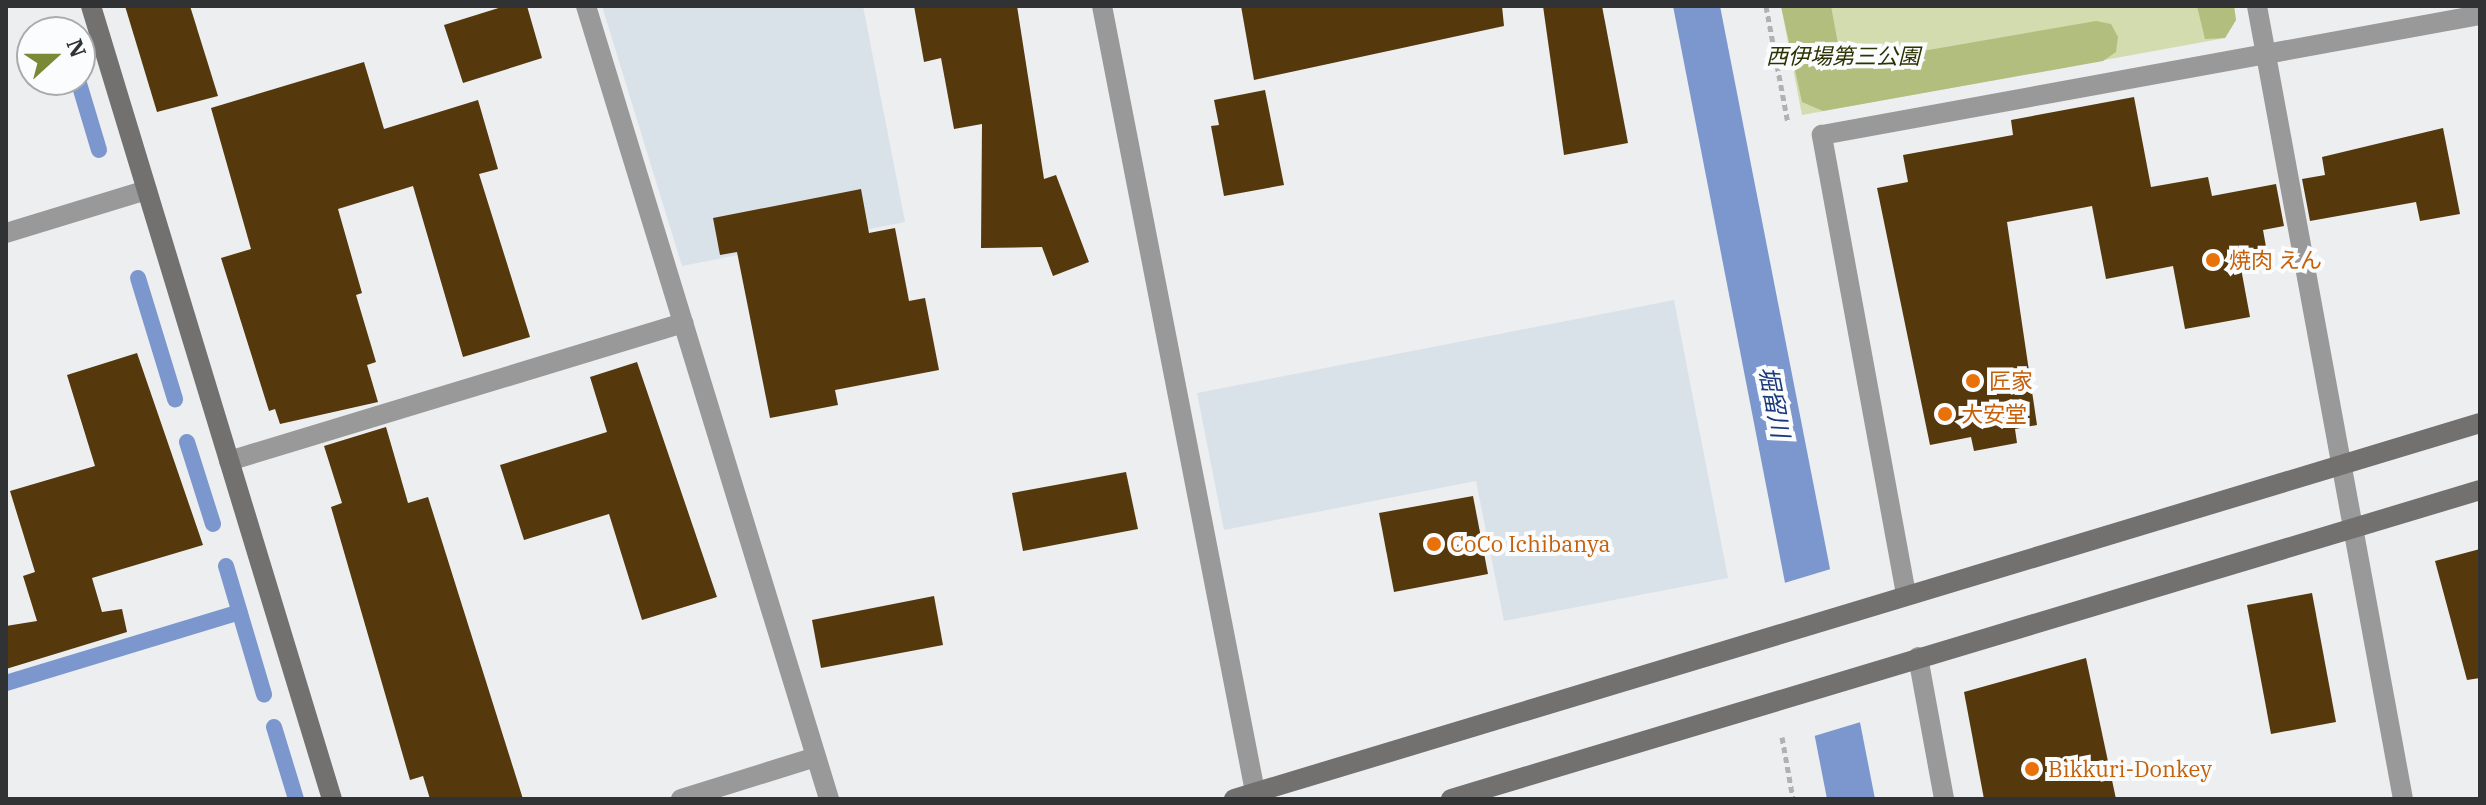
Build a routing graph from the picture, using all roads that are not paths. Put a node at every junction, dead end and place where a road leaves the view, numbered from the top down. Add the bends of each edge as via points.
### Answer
1 (91, 6) edge
2 (586, 6) edge
3 (1102, 6) edge
4 (2257, 6) edge
5 (2480, 15) edge
6 (2266, 54) junction
7 (147, 190) junction
8 (6, 233) edge
9 (683, 323) junction
10 (2480, 423) edge
11 (229, 461) junction
12 (2341, 461) junction
13 (2480, 490) edge
14 (2352, 524) junction
15 (1906, 594) junction
16 (1918, 657) junction
17 (816, 757) junction
18 (1255, 792) junction
19 (332, 799) edge
20 (681, 799) edge
21 (829, 799) edge
22 (1234, 799) edge
23 (1451, 799) edge
24 (1944, 799) edge
25 (2403, 799) edge

1 - 7 street
2 - 9 street
3 - 18 street
4 - 6 street
5 - 6 street
6 - 12 street
6 - 15 street via 1822,135
7 - 8 street
7 - 11 street
9 - 11 street
9 - 17 street
10 - 12 street
11 - 19 street
12 - 14 street
12 - 15 street
13 - 14 street
14 - 16 street
14 - 25 street
15 - 18 street
16 - 23 street
16 - 24 street
17 - 20 street
17 - 21 street
18 - 22 street

